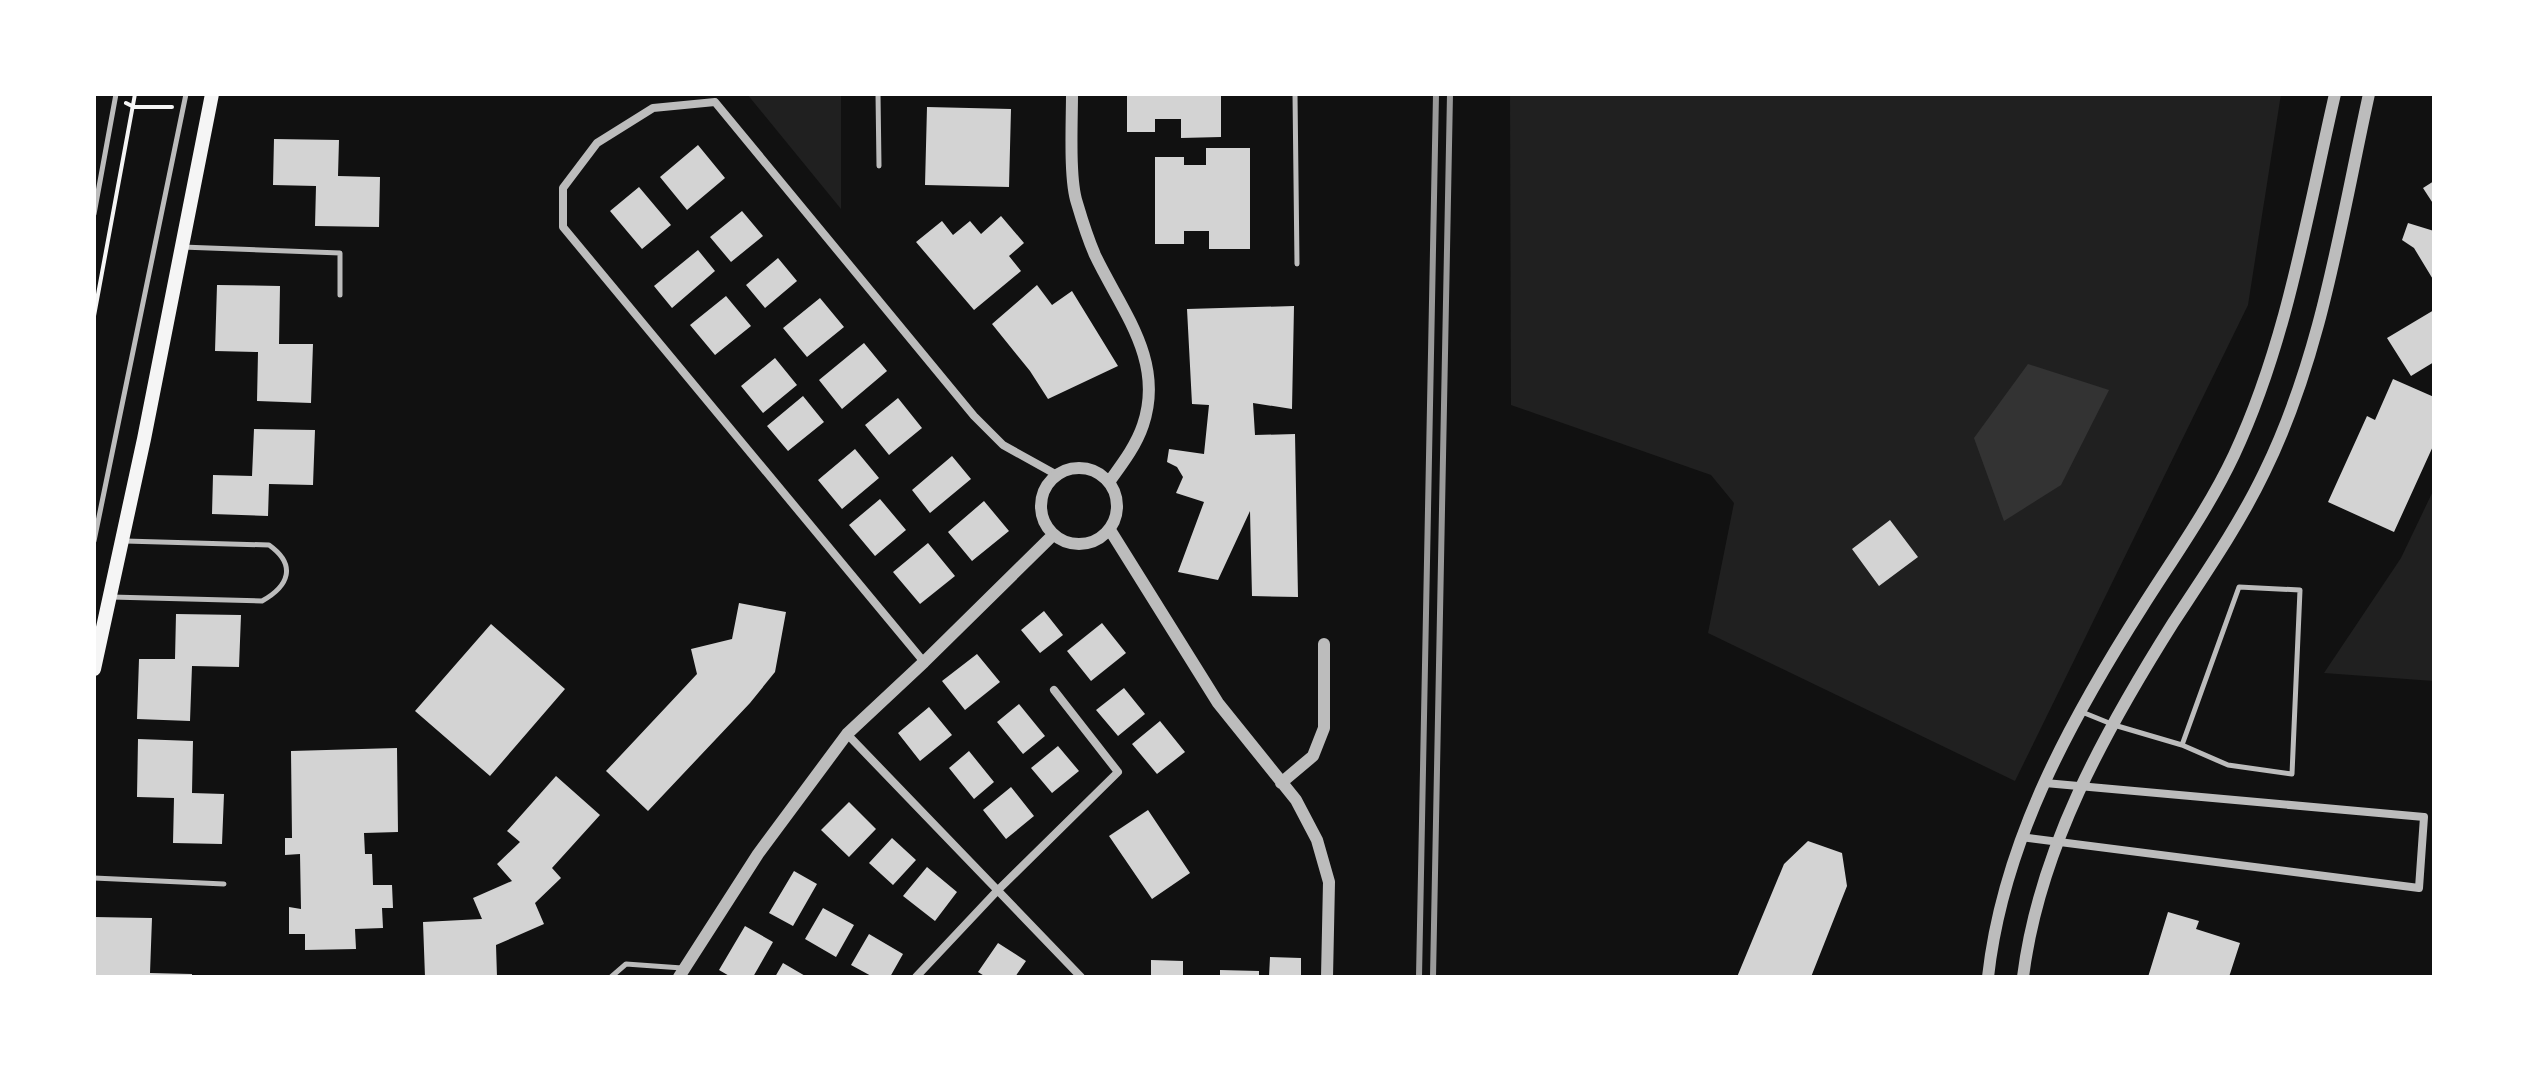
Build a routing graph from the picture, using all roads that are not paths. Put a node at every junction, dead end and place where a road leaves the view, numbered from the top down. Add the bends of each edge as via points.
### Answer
1 (186, 94) edge
2 (212, 94) edge
3 (878, 94) edge
4 (1072, 94) edge
5 (1295, 94) edge
6 (2335, 94) edge
7 (2369, 94) edge
8 (116, 96) edge
9 (879, 166) dead end
10 (94, 214) edge
11 (181, 246) junction
12 (1297, 264) dead end
13 (340, 295) dead end
14 (1057, 475) junction
15 (1109, 482) junction
16 (1110, 530) junction
17 (1053, 535) junction
18 (94, 541) edge
19 (122, 541) junction
20 (110, 597) junction
21 (1324, 644) dead end
22 (924, 662) junction
23 (94, 669) edge
24 (1054, 690) dead end
25 (2081, 712) junction
26 (2114, 725) junction
27 (847, 734) junction
28 (2182, 745) junction
29 (1281, 783) junction
30 (2045, 783) junction
31 (2082, 788) junction
32 (2020, 837) junction
33 (2057, 841) junction
34 (94, 878) edge
35 (224, 884) dead end
36 (996, 892) junction
37 (681, 973) edge
38 (611, 977) edge
39 (916, 977) edge
40 (1081, 977) edge
41 (1327, 977) edge
42 (1988, 977) edge
43 (2023, 977) edge

1 - 18 lane
2 - 11 main road
3 - 9 lane
4 - 15 street via 1075,199 1148,364 1150,396 1143,424
5 - 12 lane
6 - 25 street via 2279,334 2252,413 2220,480
7 - 26 street via 2313,343 2285,425 2245,508
8 - 10 lane
11 - 13 lane via 340,253
11 - 19 main road
14 - 15 street via 1088,469
14 - 17 street via 1040,501 1045,526
14 - 22 street via 1003,445 974,416 715,102 653,108 597,143 563,188 563,227
15 - 16 street via 1118,506
16 - 17 street via 1088,544 1064,542
16 - 29 street via 1218,703
17 - 22 street
19 - 20 main road
19 - 20 lane via 269,545 286,564 286,578 262,601
20 - 23 main road
21 - 29 street via 1324,728 1313,756
22 - 27 street
24 - 36 street via 1118,772
25 - 26 lane
25 - 30 street
26 - 28 lane
26 - 31 street
27 - 36 street
27 - 37 street via 758,854
28 - 28 lane via 2228,765 2292,774 2300,590 2239,587
29 - 41 street via 1317,840 1329,882
30 - 31 street
30 - 32 street
31 - 33 street
31 - 33 street via 2424,817 2419,888
32 - 33 street
32 - 42 street via 1995,924
33 - 43 street via 2032,920
34 - 35 lane
36 - 39 street
36 - 40 street
37 - 38 lane via 626,964

